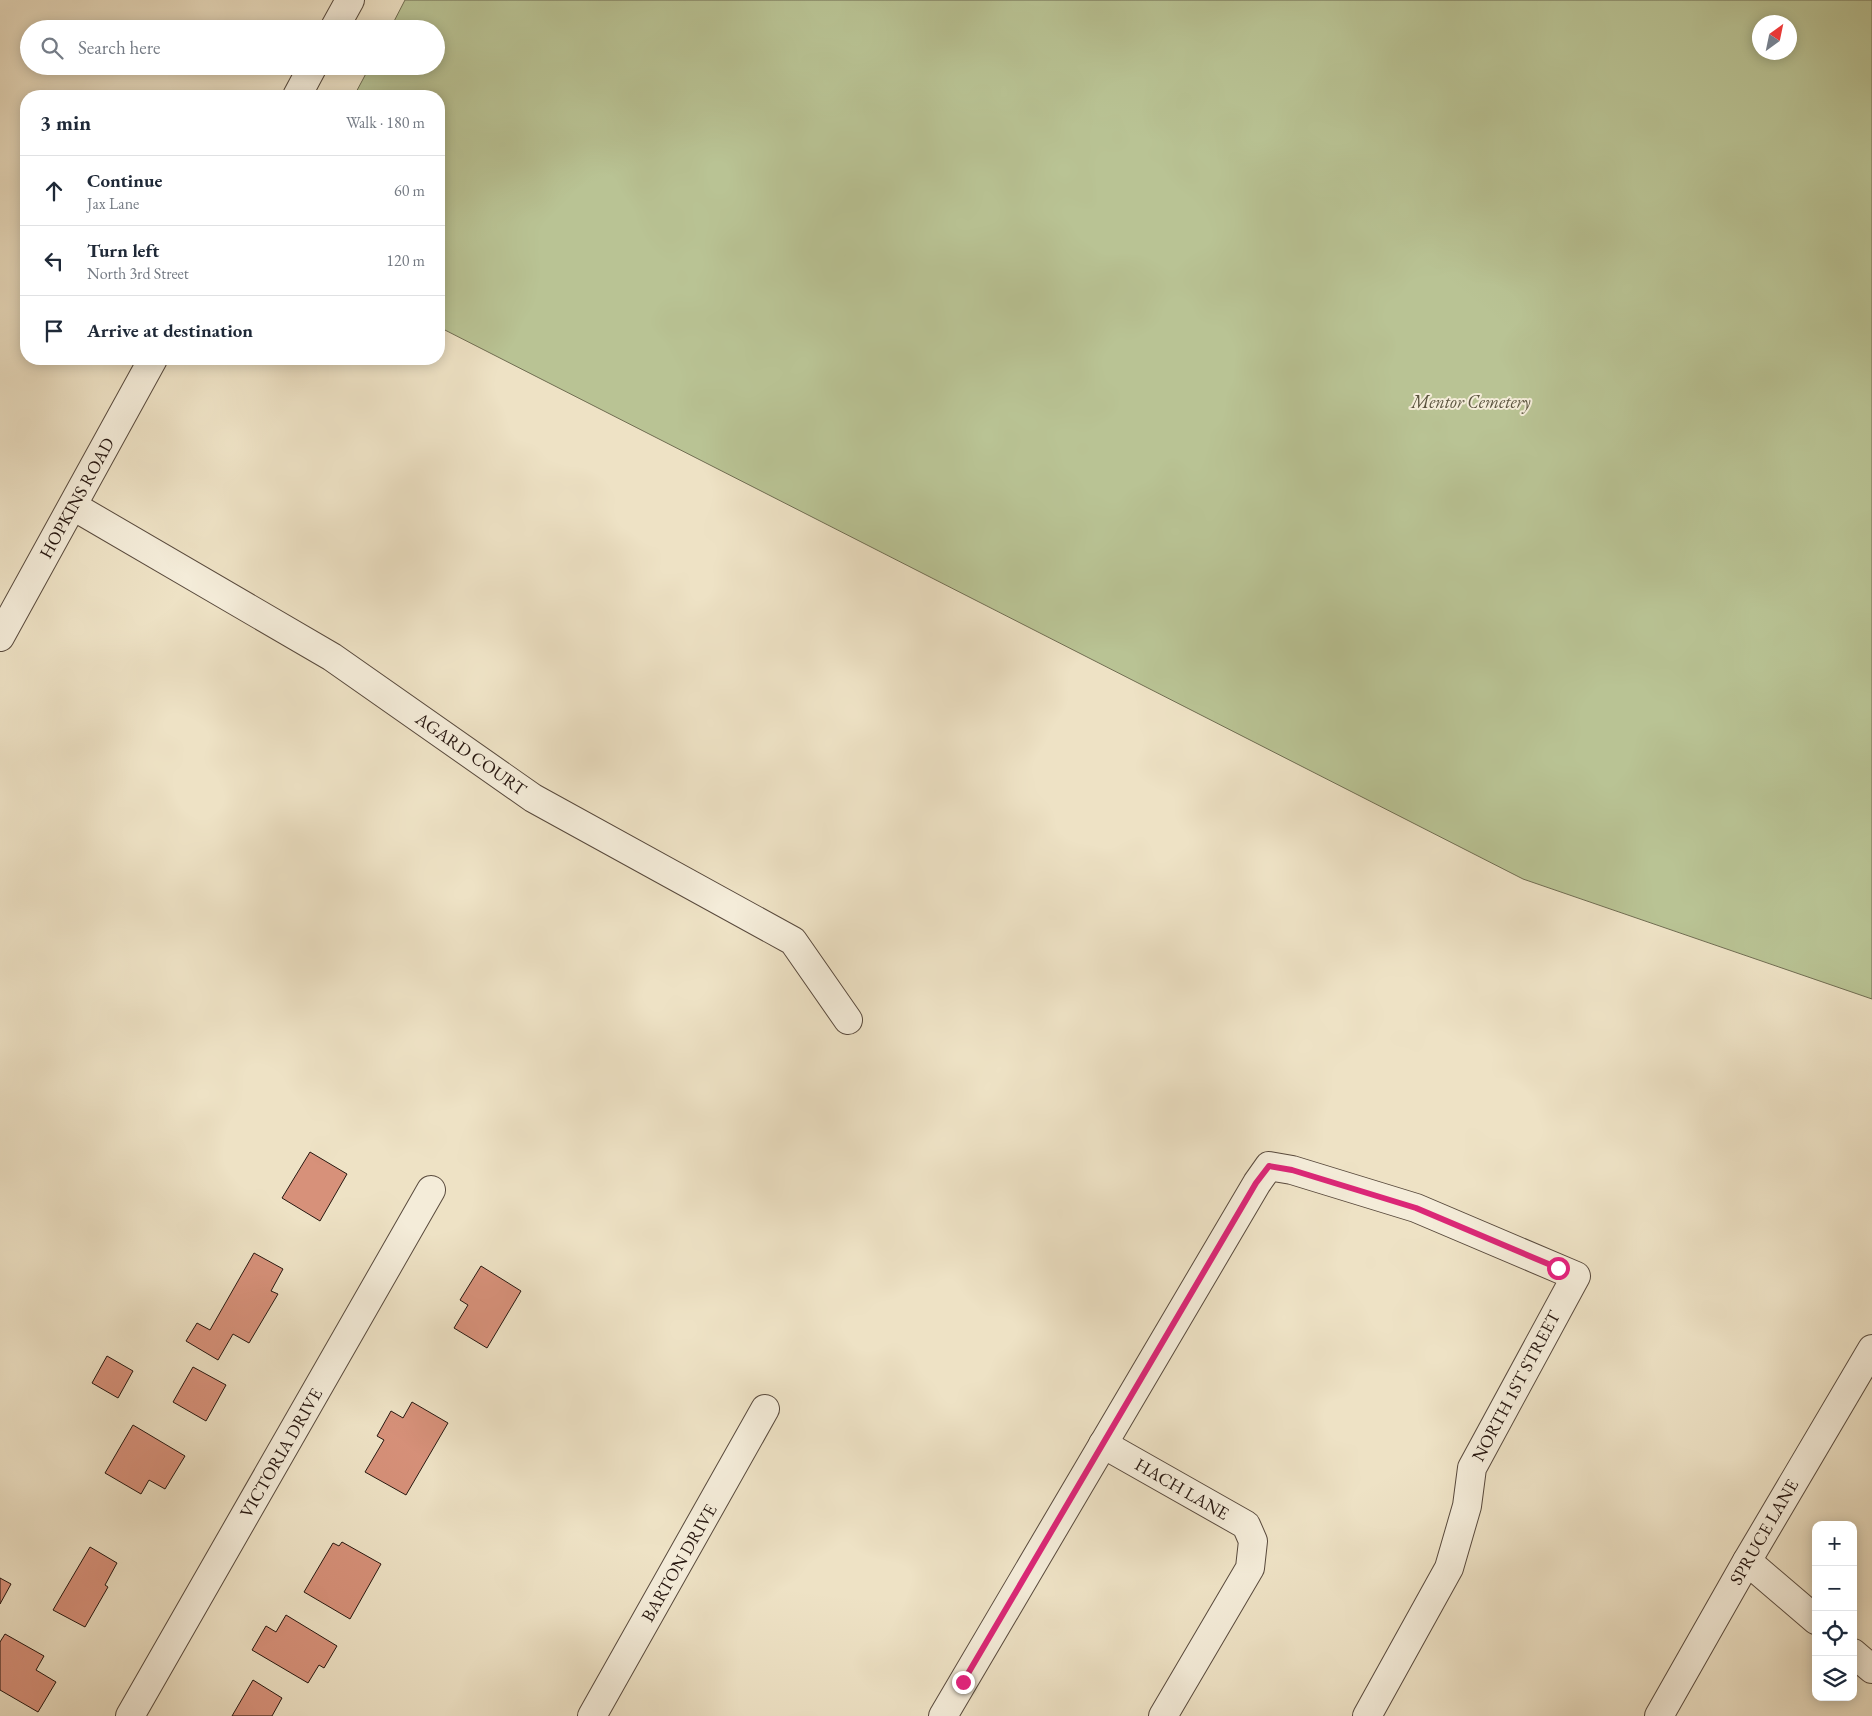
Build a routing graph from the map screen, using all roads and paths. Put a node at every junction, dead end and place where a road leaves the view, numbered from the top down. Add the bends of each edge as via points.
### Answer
1 (350, 0) edge
2 (339, 20) edge
3 (308, 75) edge
4 (300, 90) edge
5 (150, 365) edge
6 (73, 506) junction
7 (0, 636) edge
8 (848, 1020) dead end
9 (431, 1190) dead end
10 (1872, 1349) edge
11 (766, 1409) dead end
12 (1103, 1444) junction
13 (1747, 1561) junction
14 (1812, 1617) edge
15 (1857, 1656) edge
16 (1872, 1669) edge
17 (130, 1716) edge
18 (592, 1716) edge
19 (943, 1716) edge
20 (1163, 1716) edge
21 (1367, 1716) edge
22 (1659, 1716) edge

1 - 2 street
3 - 4 street
5 - 6 street, HOPKINS ROAD
6 - 7 street, HOPKINS ROAD
6 - 8 street, AGARD COURT via 332,657 533,798 793,941
9 - 17 street, VICTORIA DRIVE
10 - 13 street, SPRUCE LANE
11 - 18 street, BARTON DRIVE
12 - 19 street
12 - 20 street, HACH LANE via 1246,1525 1253,1541 1250,1568
12 - 21 street, NORTH 1ST STREET via 1269,1166 1416,1208 1576,1276 1472,1468 1467,1506 1449,1568
13 - 14 street
13 - 22 street, SPRUCE LANE
15 - 16 street

